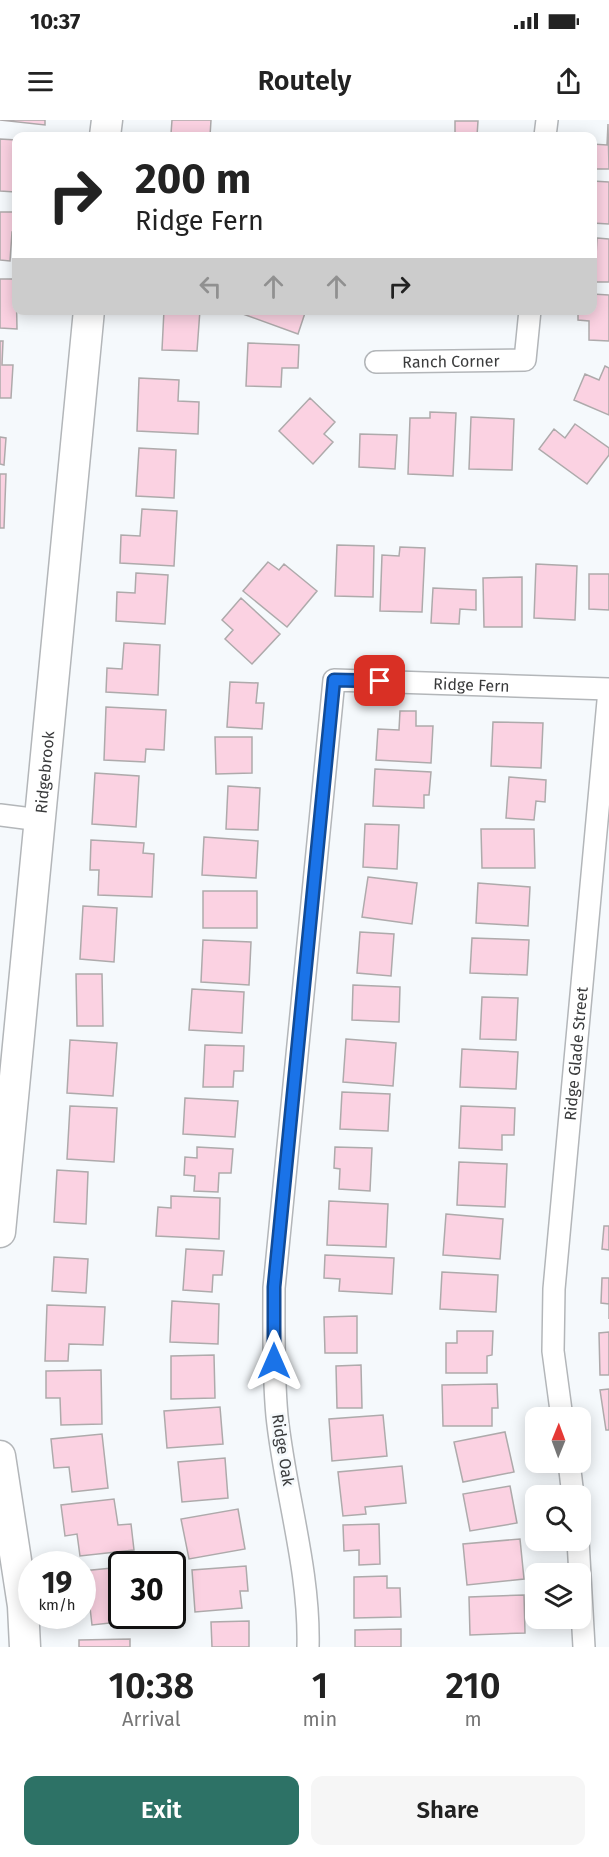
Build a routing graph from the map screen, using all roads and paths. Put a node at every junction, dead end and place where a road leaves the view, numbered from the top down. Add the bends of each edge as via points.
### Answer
1 (88, 315) edge
2 (530, 315) edge
3 (376, 362) dead end
4 (334, 680) joint
5 (609, 690) edge
6 (0, 815) edge
7 (40, 820) junction
8 (6, 1093) edge
9 (0, 1232) edge
10 (561, 1407) edge
11 (0, 1456) edge
12 (579, 1551) edge
13 (25, 1647) edge
14 (308, 1647) edge
15 (584, 1647) edge

1 - 7 street, Ridgebrook
2 - 3 street, Ranch Corner via 525,360
4 - 5 street, Ridge Fern
4 - 14 street, Ridge Oak via 274,1287 277,1417 299,1546 309,1623
5 - 10 street, Ridge Glade Street via 554,1289 553,1351
6 - 7 street
7 - 8 street, Ridgebrook
8 - 9 street, Ridgebrook
11 - 13 street via 23,1606
12 - 15 street

